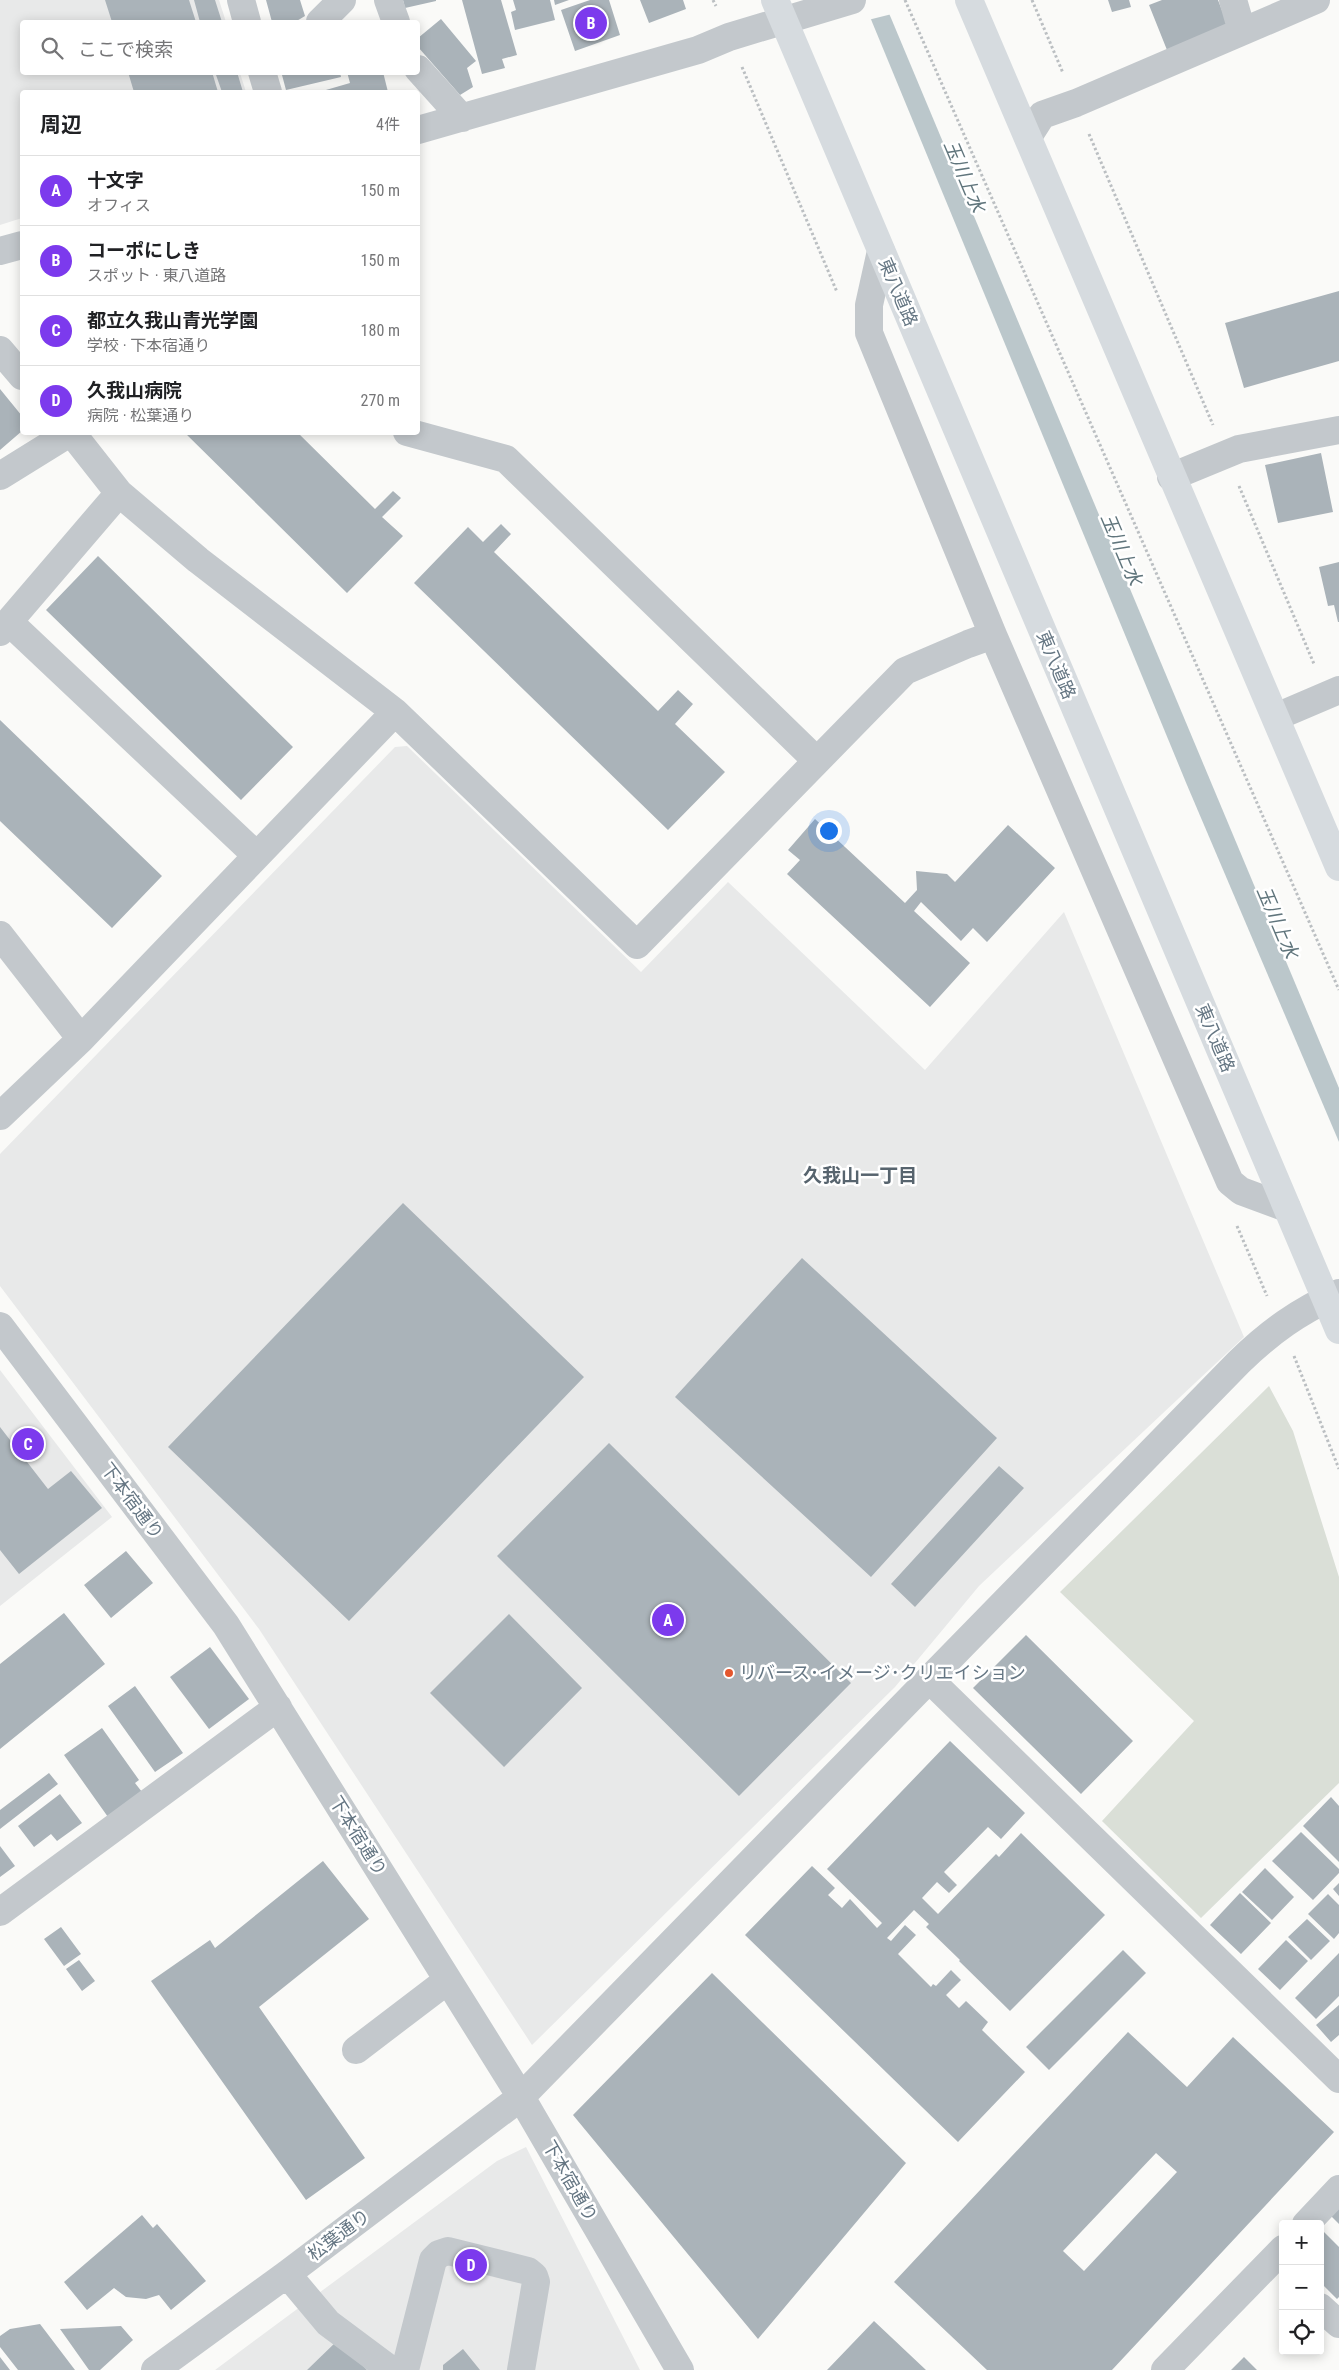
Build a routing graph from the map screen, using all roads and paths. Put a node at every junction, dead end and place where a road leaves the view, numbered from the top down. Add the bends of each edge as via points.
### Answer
1 (241, 0) edge
2 (342, 0) edge
3 (388, 0) edge
4 (852, 0) edge
5 (905, 0) edge
6 (969, 0) edge
7 (1032, 0) edge
8 (1233, 0) edge
9 (1316, 0) edge
10 (779, 10) edge
11 (246, 20) edge
12 (322, 20) edge
13 (395, 20) edge
14 (1242, 31) junction
15 (420, 71) edge
16 (1076, 103) junction
17 (462, 118) junction
18 (420, 129) edge
19 (1028, 137) junction
20 (20, 246) edge
21 (0, 251) edge
22 (881, 251) junction
23 (0, 350) edge
24 (20, 374) edge
25 (1339, 430) edge
26 (66, 435) edge
27 (73, 435) edge
28 (418, 435) edge
29 (1225, 454) junction
30 (0, 476) edge
31 (1171, 477) junction
32 (119, 492) junction
33 (4, 627) edge
34 (993, 635) junction
35 (1333, 693) edge
36 (395, 712) junction
37 (1276, 717) junction
38 (817, 761) junction
39 (256, 855) junction
40 (1337, 858) edge
41 (0, 935) edge
42 (1339, 990) edge
43 (81, 1039) junction
44 (0, 1116) edge
45 (1287, 1208) junction
46 (1333, 1296) edge
47 (0, 1326) edge
48 (1339, 1330) edge
49 (930, 1680) junction
50 (278, 1708) junction
51 (0, 1912) edge
52 (448, 1980) junction
53 (356, 2050) dead end
54 (1339, 2079) edge
55 (521, 2097) junction
56 (1339, 2189) edge
57 (1310, 2220) edge
58 (1279, 2260) edge
59 (287, 2274) junction
60 (1323, 2310) edge
61 (1339, 2324) edge
62 (156, 2370) edge
63 (391, 2370) edge
64 (406, 2370) edge
65 (521, 2370) edge
66 (680, 2370) edge
67 (1164, 2370) edge

1 - 11 street
2 - 12 street
3 - 13 street
4 - 10 street via 811,12
5 - 42 path
6 - 19 main road
7 - 16 path
8 - 14 street
9 - 14 street
10 - 17 street via 698,50
10 - 22 main road, 東八道路
14 - 16 street
15 - 17 street
16 - 19 street via 1042,115
16 - 29 path
17 - 18 street
19 - 31 main road
20 - 21 street
22 - 34 street via 869,305 869,333
22 - 45 main road, 東八道路
23 - 24 street
25 - 29 street
26 - 30 street
27 - 32 street
28 - 38 street via 506,459
29 - 31 street
29 - 35 path
31 - 37 main road
32 - 33 street
32 - 36 street via 198,560
33 - 39 street
34 - 38 street via 905,671
34 - 45 street via 1230,1182 1241,1191
35 - 37 street
36 - 38 street via 637,945
36 - 39 street
37 - 40 main road
39 - 43 street
41 - 43 street
43 - 44 street
45 - 46 main road, 東八道路
46 - 48 main road, 東八道路
46 - 49 street, 松葉通り via 1267,1335
47 - 50 street, 下本宿通り via 226,1624
49 - 54 street
49 - 55 street, 松葉通り
50 - 51 street
50 - 52 street, 下本宿通り
52 - 53 street
52 - 55 street, 下本宿通り
55 - 59 street, 松葉通り
55 - 66 street, 下本宿通り
56 - 57 street
58 - 67 street
59 - 62 street, 松葉通り
59 - 63 street via 328,2323
60 - 61 street
64 - 65 street via 434,2260 448,2251 528,2271 534,2276 536,2282

